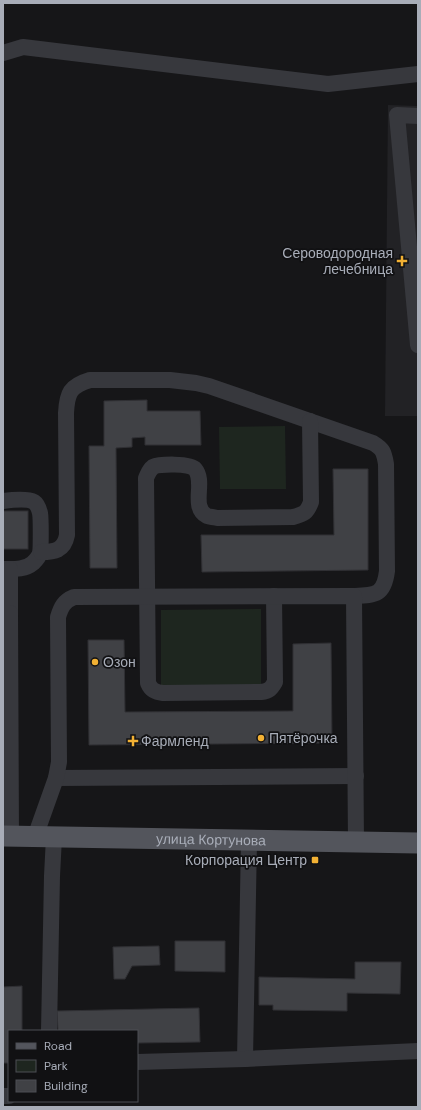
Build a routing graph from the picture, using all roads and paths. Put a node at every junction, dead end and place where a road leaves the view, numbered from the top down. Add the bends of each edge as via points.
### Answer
1 (3, 53) edge
2 (418, 74) edge
3 (418, 116) edge
4 (418, 345) edge
5 (310, 421) junction
6 (3, 500) edge
7 (40, 552) junction
8 (6, 569) edge
9 (274, 596) junction
10 (354, 596) junction
11 (147, 597) junction
12 (6, 613) edge
13 (356, 776) junction
14 (56, 778) junction
15 (7, 836) edge
16 (45, 837) junction
17 (249, 840) junction
18 (356, 842) junction
19 (418, 843) edge
20 (49, 1030) edge
21 (418, 1051) edge
22 (245, 1059) junction
23 (138, 1062) edge

1 - 2 lane via 23,47 328,84
3 - 4 lane via 397,115
5 - 7 lane via 196,383 170,380 90,380 81,383 67,398 66,541 53,552
5 - 10 lane via 373,443 384,453 386,582 378,592
5 - 11 lane via 311,502 303,515 217,518 208,516 199,503 199,478 193,467 160,465 149,470 146,478
6 - 7 lane via 28,500 38,506
7 - 8 lane via 27,567
8 - 12 lane
9 - 10 lane
9 - 11 lane
9 - 11 lane via 272,688 261,692 170,693 156,692 150,688 148,682
10 - 13 lane
11 - 14 lane via 74,597 61,608 58,617 59,757
12 - 15 lane
13 - 14 lane
13 - 18 lane
14 - 16 lane
15 - 16 main road, улица Кортунова
16 - 17 main road, улица Кортунова
16 - 20 lane via 52,876
17 - 18 main road, улица Кортунова
17 - 22 lane
18 - 19 main road, улица Кортунова
21 - 22 lane
22 - 23 lane

